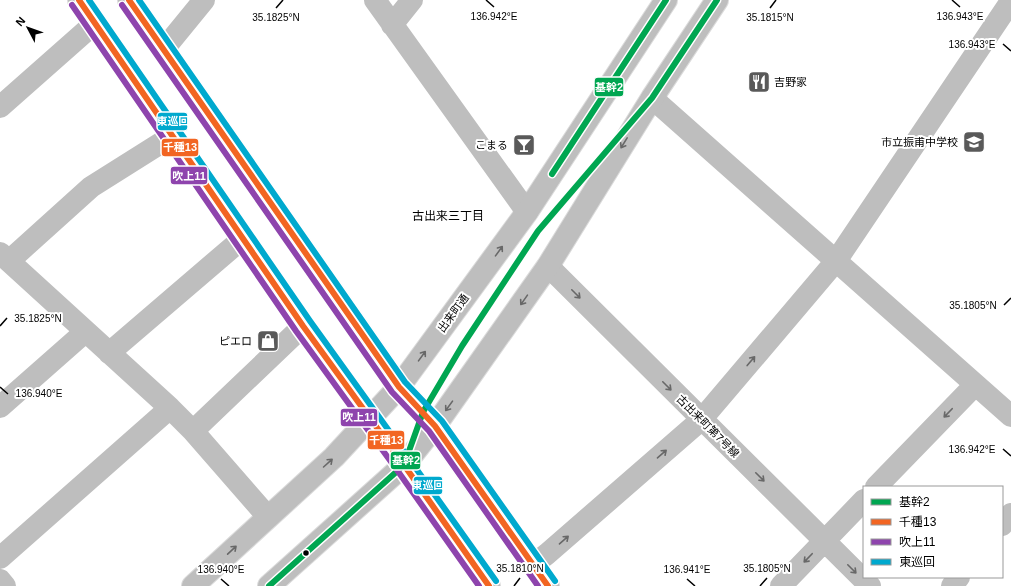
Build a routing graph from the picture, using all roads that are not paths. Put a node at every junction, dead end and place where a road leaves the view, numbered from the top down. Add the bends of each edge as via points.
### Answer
1 (79, 0) edge
2 (129, 0) edge
3 (204, 0) edge
4 (375, 0) edge
5 (412, 0) edge
6 (666, 0) edge
7 (717, 0) edge
8 (1011, 1) edge
9 (95, 23) junction
10 (392, 25) junction
11 (164, 49) junction
12 (652, 98) junction
13 (0, 106) edge
14 (172, 136) junction
15 (527, 212) junction
16 (242, 239) junction
17 (4, 257) edge
18 (836, 261) junction
19 (548, 266) junction
20 (303, 326) junction
21 (85, 332) junction
22 (109, 353) junction
23 (975, 385) junction
24 (399, 387) junction
25 (0, 407) edge
26 (170, 408) junction
27 (1011, 416) edge
28 (370, 420) junction
29 (701, 420) junction
30 (435, 426) junction
31 (193, 431) junction
32 (404, 465) junction
33 (877, 486) edge
34 (863, 501) edge
35 (1011, 514) edge
36 (268, 517) junction
37 (1003, 524) edge
38 (824, 541) junction
39 (0, 558) edge
40 (534, 564) junction
41 (958, 578) edge
42 (0, 580) edge
43 (5, 586) edge
44 (193, 586) edge
45 (269, 586) edge
46 (489, 586) edge
47 (548, 586) edge
48 (781, 586) edge
49 (870, 586) edge
50 (952, 586) edge

1 - 9 street
2 - 11 street
3 - 11 street
4 - 10 street
5 - 10 street
6 - 15 street, 出来町通
7 - 12 street
8 - 18 street
9 - 13 street
9 - 14 street
10 - 15 street
11 - 24 street
12 - 18 street
12 -> 19 street
14 - 16 street
14 - 17 street via 91,187
24 -> 15 street, 出来町通
16 - 20 street
16 - 22 street
17 - 21 street
18 - 23 street
29 -> 18 street
19 -> 29 street, 古出来町第7号線
19 -> 30 street
20 - 28 street
20 - 31 street
21 - 22 street
21 - 25 street
22 - 26 street
23 - 27 street
23 -> 33 street
24 - 28 street, 出来町通
24 - 30 street
26 - 31 street
26 - 39 street
28 - 32 street
36 -> 28 street, 出来町通 via 334,457
29 -> 38 street, 古出来町第7号線
40 -> 29 street
30 - 32 street
30 - 40 street
31 - 36 street
32 - 45 street
32 - 46 street
34 - 38 street
35 - 37 street
44 -> 36 street, 出来町通
38 -> 48 street
38 -> 49 street, 古出来町第7号線
40 - 47 street
41 - 50 street
42 - 43 street

